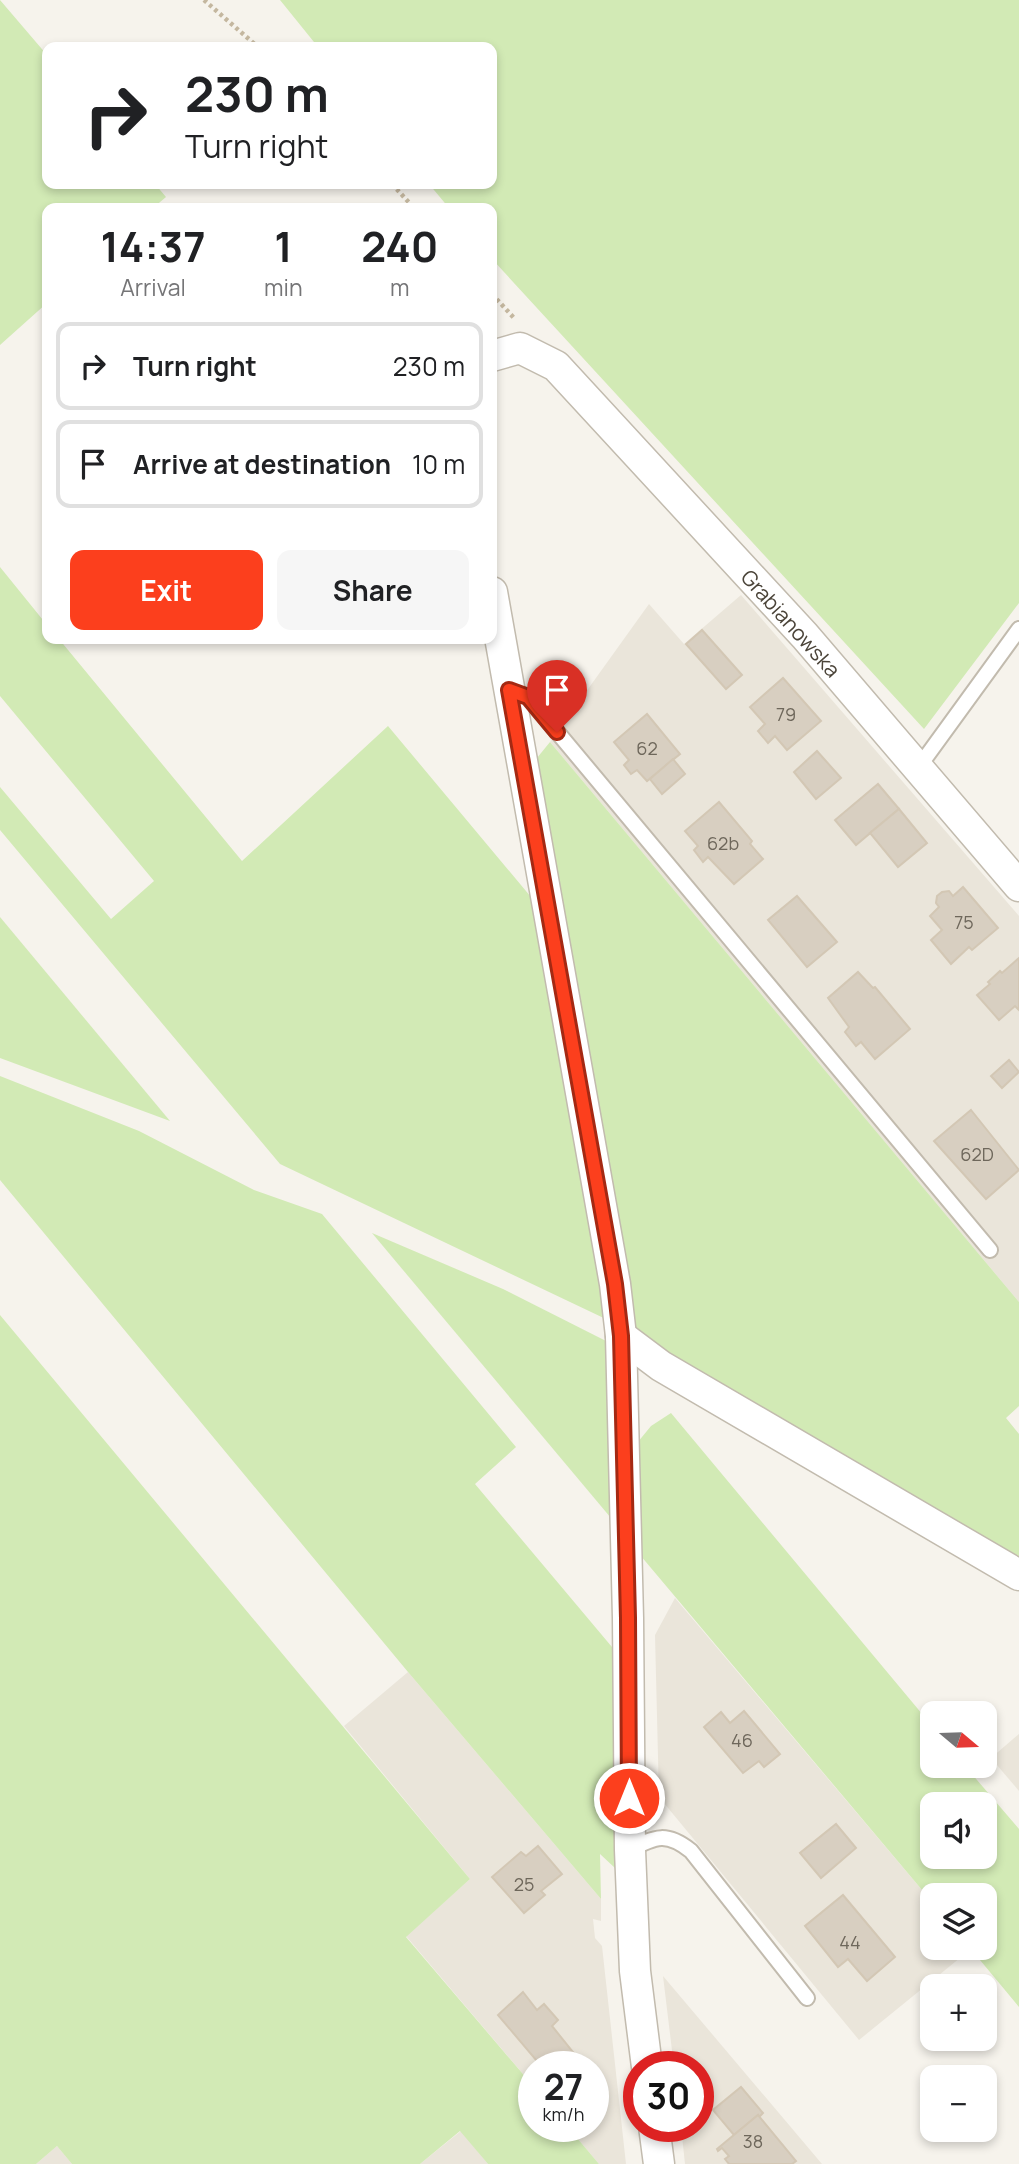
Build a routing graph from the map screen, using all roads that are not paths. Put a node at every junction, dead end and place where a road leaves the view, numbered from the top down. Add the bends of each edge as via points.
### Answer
1 (497, 355) edge
2 (497, 621) edge
3 (1019, 629) edge
4 (509, 690) junction
5 (918, 768) junction
6 (1019, 886) edge
7 (989, 1250) dead end
8 (621, 1336) junction
9 (1019, 1575) edge
10 (630, 1850) junction
11 (807, 1998) dead end
12 (645, 2051) edge
13 (656, 2142) edge
14 (659, 2164) edge

1 - 5 street, Grabianowska via 520,348 556,366 805,636
2 - 4 street
3 - 5 lane
4 - 7 lane via 528,697
4 - 8 street
5 - 6 street, Grabianowska
8 - 9 street via 661,1366
8 - 10 street
10 - 11 lane via 665,1838 675,1839 691,1851
10 - 12 street via 635,1971
13 - 14 street

